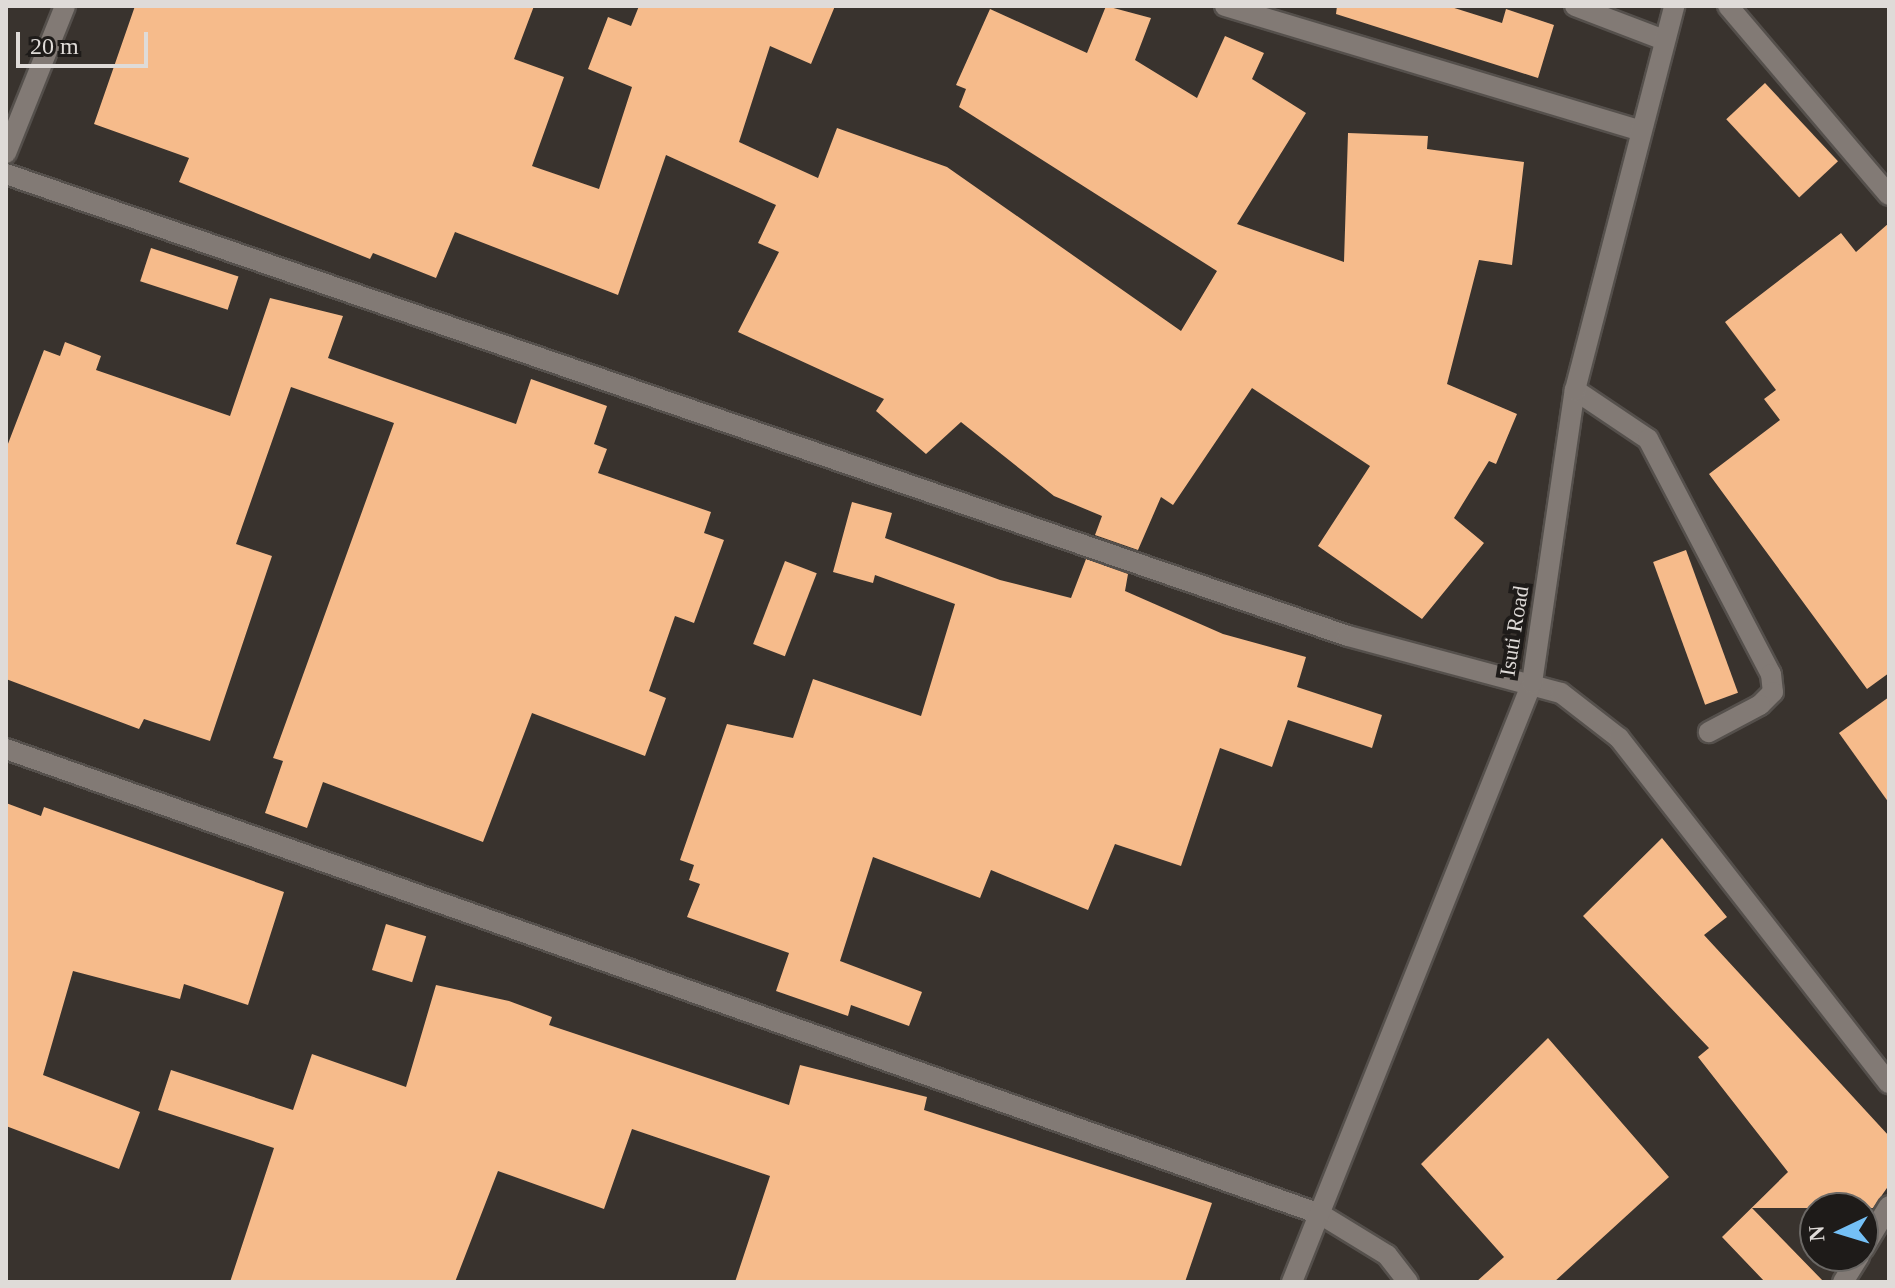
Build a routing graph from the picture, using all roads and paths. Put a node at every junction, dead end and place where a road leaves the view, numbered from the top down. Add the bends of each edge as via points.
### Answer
1 (65, 6) edge
2 (1225, 6) edge
3 (1575, 6) edge
4 (1674, 6) edge
5 (1728, 6) edge
6 (1664, 40) junction
7 (1638, 130) junction
8 (6, 153) edge
9 (6, 174) edge
10 (1889, 195) edge
11 (1575, 390) junction
12 (1532, 683) junction
13 (1709, 732) dead end
14 (6, 749) edge
15 (1889, 1083) edge
16 (1320, 1214) junction
17 (1292, 1282) edge
18 (1408, 1282) edge

1 - 8 street
2 - 7 street
3 - 6 street
4 - 6 street, Isuti Road
5 - 10 street
6 - 7 street, Isuti Road
7 - 11 street, Isuti Road
9 - 12 street via 1348,636
11 - 12 street, Isuti Road
11 - 13 street via 1648,439 1771,674 1773,692 1760,705
12 - 15 street via 1589,708 1619,738
12 - 16 street, Isuti Road
14 - 16 street
16 - 17 street, Isuti Road
16 - 18 street via 1387,1255

